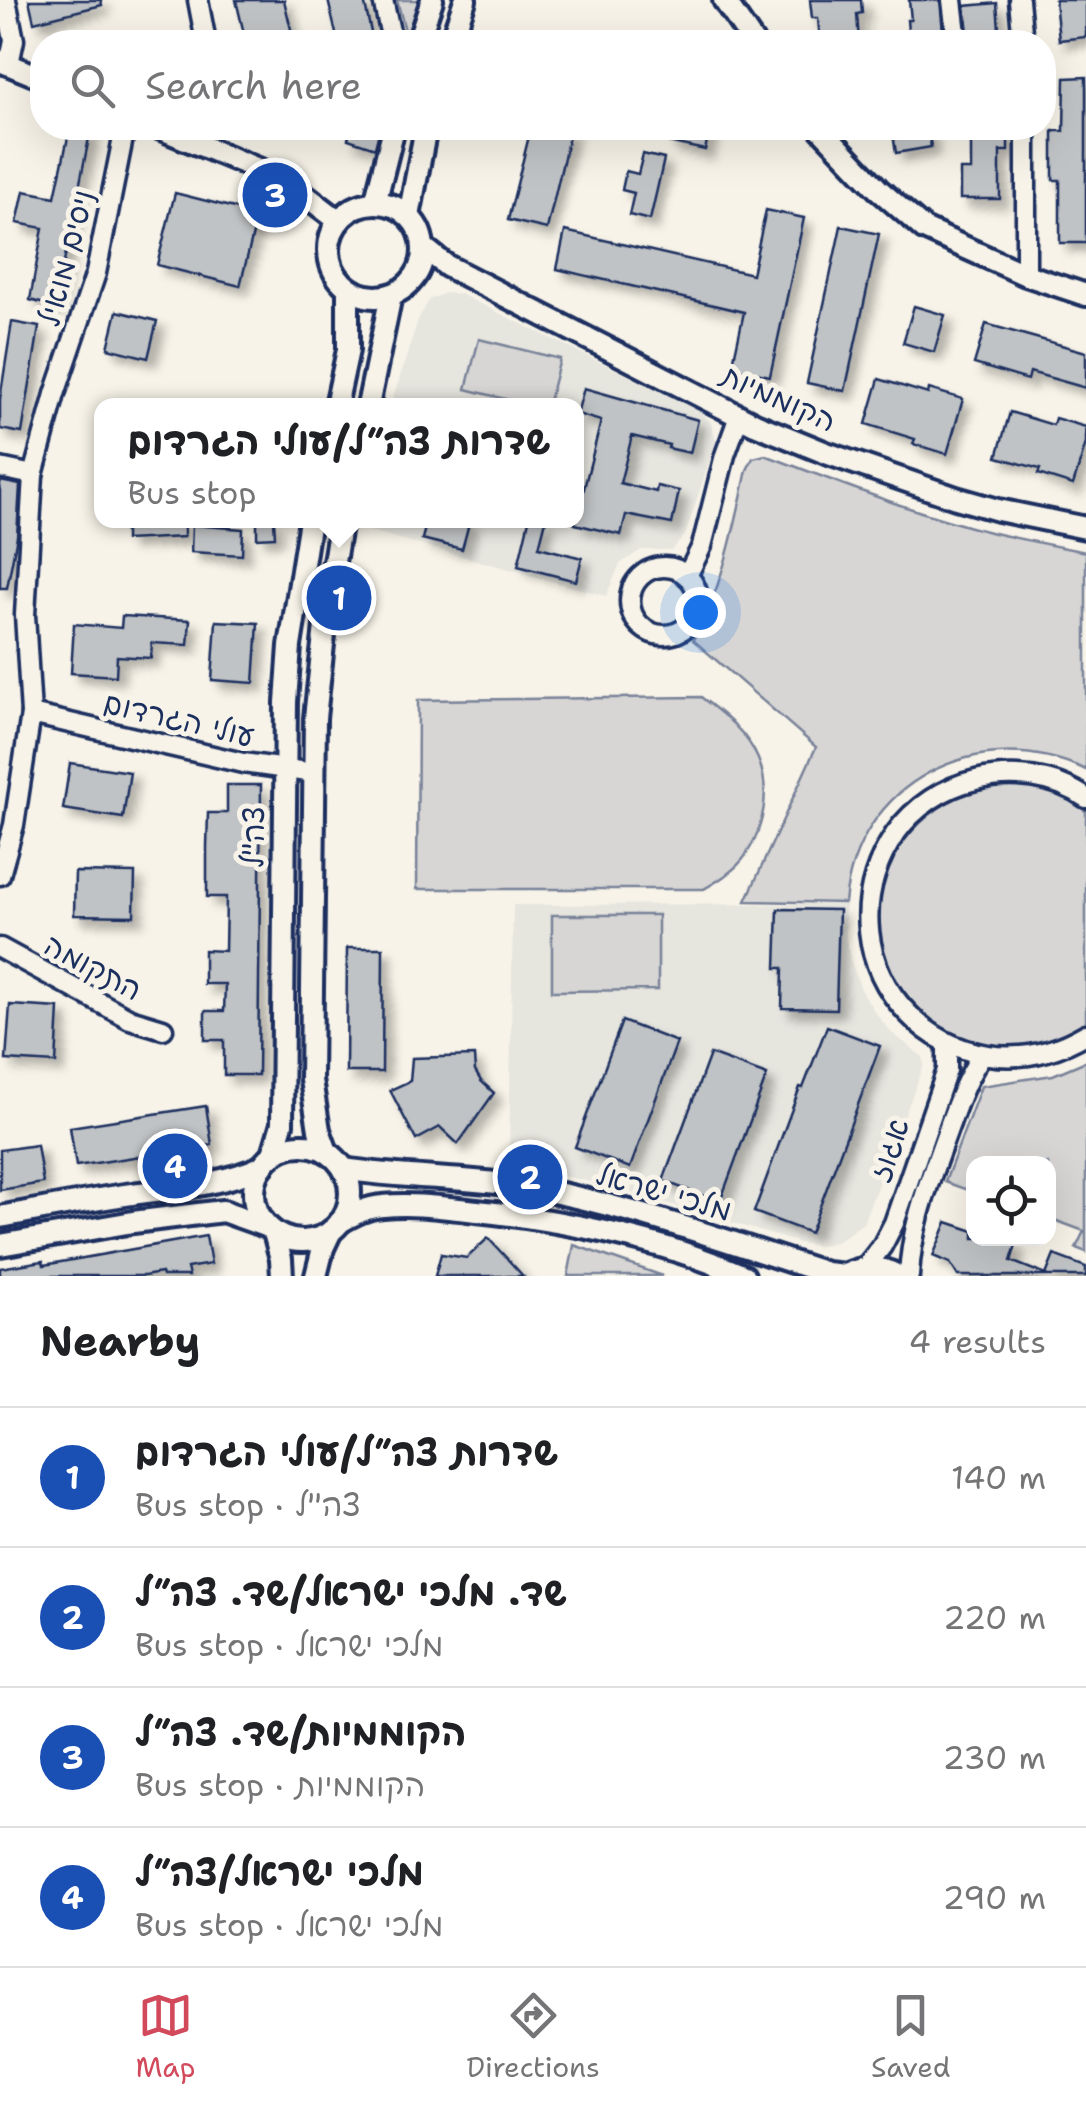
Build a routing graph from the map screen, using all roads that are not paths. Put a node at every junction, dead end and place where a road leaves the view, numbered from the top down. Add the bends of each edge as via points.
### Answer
1 (6, 0) edge
2 (198, 0) edge
3 (382, 0) edge
4 (432, 0) edge
5 (464, 0) edge
6 (724, 0) edge
7 (952, 0) edge
8 (1019, 0) edge
9 (204, 30) edge
10 (390, 30) edge
11 (422, 30) edge
12 (455, 30) edge
13 (744, 30) edge
14 (955, 30) edge
15 (1022, 30) edge
16 (4, 62) edge
17 (30, 73) edge
18 (124, 140) edge
19 (203, 140) edge
20 (391, 140) edge
21 (424, 140) edge
22 (831, 140) edge
23 (1026, 140) edge
24 (374, 203) junction
25 (409, 216) junction
26 (339, 221) junction
27 (423, 247) junction
28 (466, 276) junction
29 (1026, 276) junction
30 (411, 282) junction
31 (348, 288) junction
32 (392, 295) junction
33 (1086, 295) edge
34 (338, 398) edge
35 (370, 398) edge
36 (739, 416) junction
37 (0, 468) edge
38 (33, 475) junction
39 (309, 528) edge
40 (341, 528) edge
41 (1086, 528) edge
42 (687, 576) dead end
43 (31, 714) junction
44 (284, 770) junction
45 (314, 773) junction
46 (1086, 798) edge
47 (0, 875) edge
48 (0, 948) edge
49 (162, 1029) dead end
50 (1086, 1034) edge
51 (947, 1044) junction
52 (982, 1056) junction
53 (327, 1152) junction
54 (268, 1160) junction
55 (344, 1169) junction
56 (0, 1217) edge
57 (336, 1226) junction
58 (271, 1229) junction
59 (0, 1244) edge
60 (851, 1273) edge
61 (282, 1276) edge
62 (316, 1276) edge
63 (744, 1276) edge
64 (898, 1276) edge
65 (909, 1276) edge

1 - 16 street via 14,40
2 - 9 street
3 - 10 street
4 - 11 street
5 - 12 street
6 - 13 street
7 - 14 street
8 - 15 street
16 - 17 street
18 - 38 street, ניסים מואיל via 96,273
19 - 26 street via 296,189
20 - 24 street
21 - 25 street
22 - 29 street via 924,229
23 - 29 street
24 - 25 street
24 - 26 street
25 - 27 street
26 - 31 street via 329,257
27 - 28 street, הקוממיות
27 - 30 street
28 - 30 street via 431,273
28 - 36 street, הקוממיות
29 - 33 street
30 - 32 street
31 - 32 street via 369,297
31 - 34 street via 348,350
32 - 35 street
36 - 41 street, הקוממיות via 902,481
36 - 42 street
37 - 38 street
38 - 43 street, ניסים מואיל via 25,615
39 - 44 street, צה"ל via 290,646
40 - 45 street, צה"ל via 320,657
43 - 44 street, עולי הגרדום
43 - 47 street, ניסים מואיל
44 - 45 street, עולי הגרדום
44 - 54 street, צה"ל via 282,1124
45 - 53 street, צה"ל via 312,1080
46 - 51 street via 1037,778 965,782 932,798 886,849 870,890 873,953 894,998
48 - 49 street, התקומה via 130,1019
50 - 52 street via 1047,1052
51 - 52 street
51 - 60 street, אגוז via 946,1070 894,1222 882,1246
52 - 65 street, אגוז via 967,1076 922,1202
53 - 54 street via 300,1144
53 - 55 street
54 - 56 street via 214,1183
54 - 58 street via 254,1197
55 - 57 street via 349,1202
55 - 60 street, מלכי ישראל via 566,1195 826,1273
57 - 58 street via 303,1241
57 - 62 street
57 - 63 street, מלכי ישראל via 382,1206 444,1208 569,1224
58 - 59 street via 223,1211
58 - 61 street
60 - 64 street, מלכי ישראל via 877,1268

